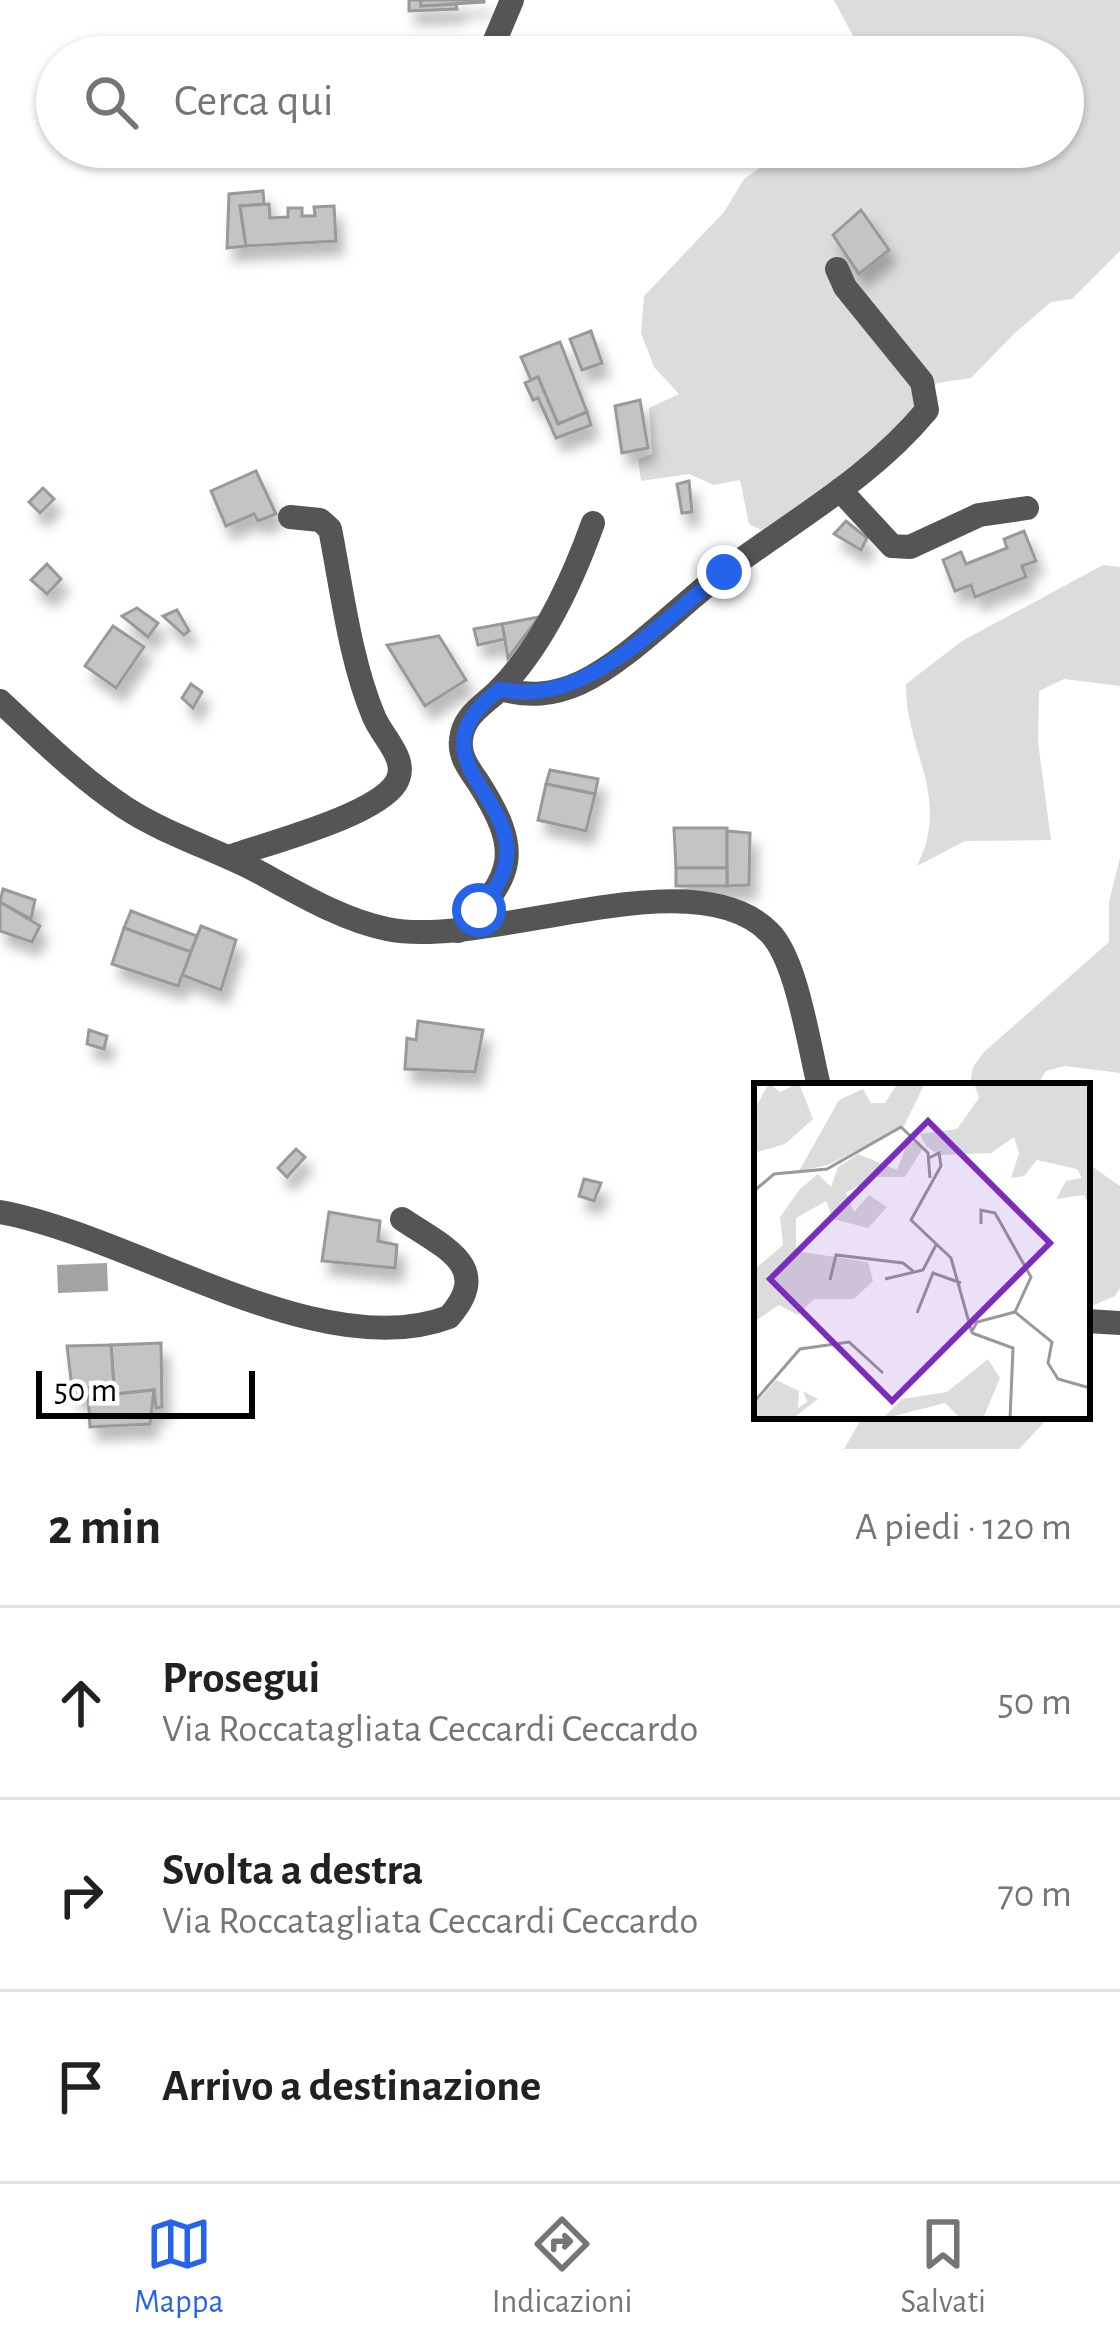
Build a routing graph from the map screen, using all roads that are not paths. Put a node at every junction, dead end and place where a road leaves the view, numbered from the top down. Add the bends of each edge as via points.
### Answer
1 (512, 0) edge
2 (497, 36) edge
3 (837, 269) dead end
4 (840, 490) junction
5 (1027, 508) dead end
6 (290, 518) dead end
7 (593, 523) dead end
8 (500, 689) junction
9 (0, 701) edge
10 (229, 857) junction
11 (498, 890) junction
12 (523, 920) junction
13 (458, 931) junction
14 (818, 1083) edge
15 (0, 1212) edge
16 (402, 1219) dead end
17 (1090, 1321) edge
18 (1120, 1323) edge

1 - 2 street
3 - 4 street via 922,382 927,410
4 - 5 street via 892,547 910,547 980,515
4 - 8 street via 584,681 549,694
6 - 10 street via 320,520 330,529 364,685 400,761 399,776 353,811
7 - 8 street via 557,612
8 - 11 street via 471,715 461,740 464,761 507,833
9 - 10 street via 127,809
10 - 13 street via 387,929
11 - 12 street
11 - 13 street
12 - 13 street
12 - 14 street via 649,902 746,916 770,932 786,959
15 - 16 street via 287,1311 393,1331 449,1317 469,1286 459,1261
17 - 18 street

